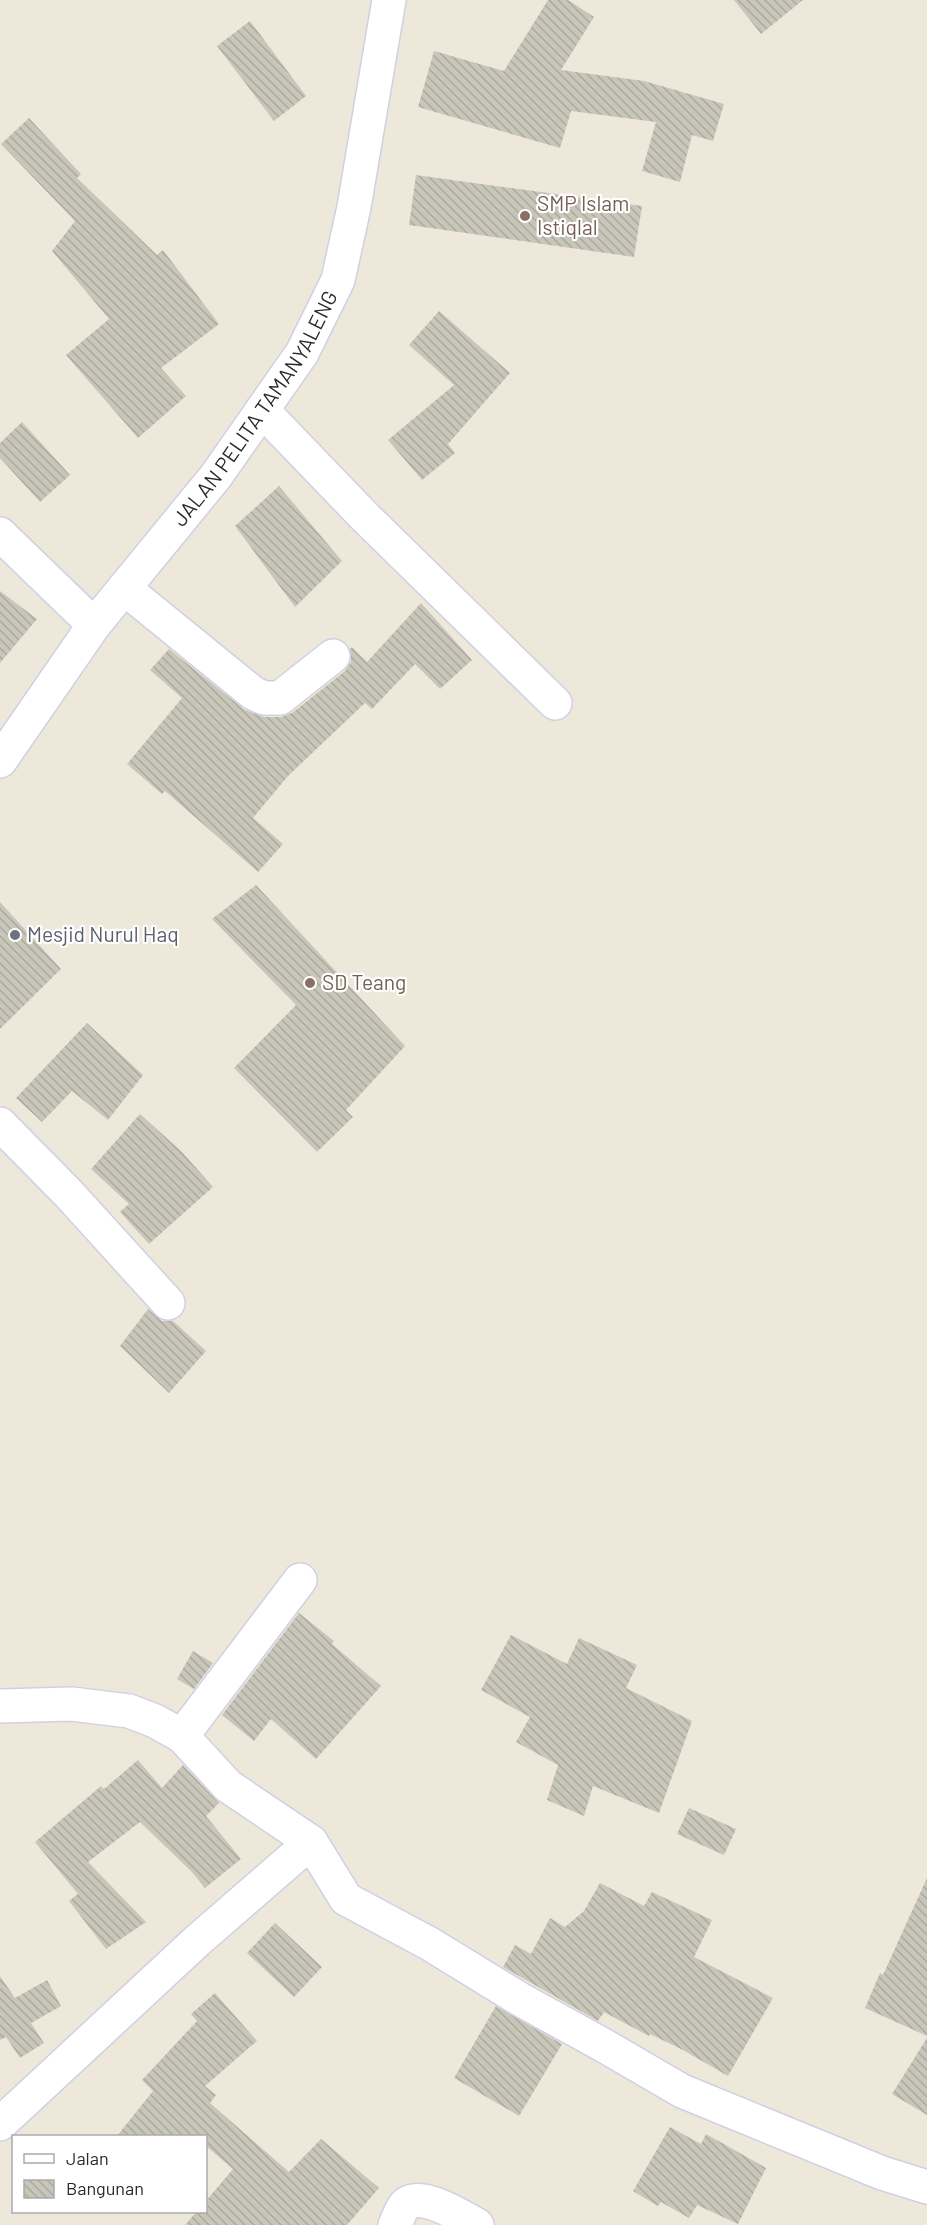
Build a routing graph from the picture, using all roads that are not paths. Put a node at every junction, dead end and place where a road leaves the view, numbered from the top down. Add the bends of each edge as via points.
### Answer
1 (389, 0) edge
2 (262, 410) junction
3 (0, 534) edge
4 (124, 588) junction
5 (94, 625) junction
6 (333, 656) dead end
7 (555, 702) dead end
8 (0, 761) edge
9 (0, 1124) edge
10 (168, 1302) dead end
11 (300, 1580) dead end
12 (0, 1706) edge
13 (182, 1736) junction
14 (311, 1842) junction
15 (0, 2124) edge
16 (927, 2187) edge
17 (395, 2225) edge
18 (477, 2225) edge

1 - 2 street, JALAN PELITA TAMANYALENG via 338,280 302,353
2 - 4 street, JALAN PELITA TAMANYALENG via 216,476
2 - 7 street via 364,516
3 - 5 street
4 - 5 street, JALAN PELITA TAMANYALENG
4 - 6 street via 264,698 280,698
5 - 8 street, JALAN PELITA TAMANYALENG
9 - 10 street
11 - 13 street
12 - 13 street via 72,1704 129,1711
13 - 14 street via 228,1786
14 - 15 street via 197,1941
14 - 16 street via 346,1899 682,2091 882,2173
17 - 18 street via 406,2204 422,2201 432,2202

